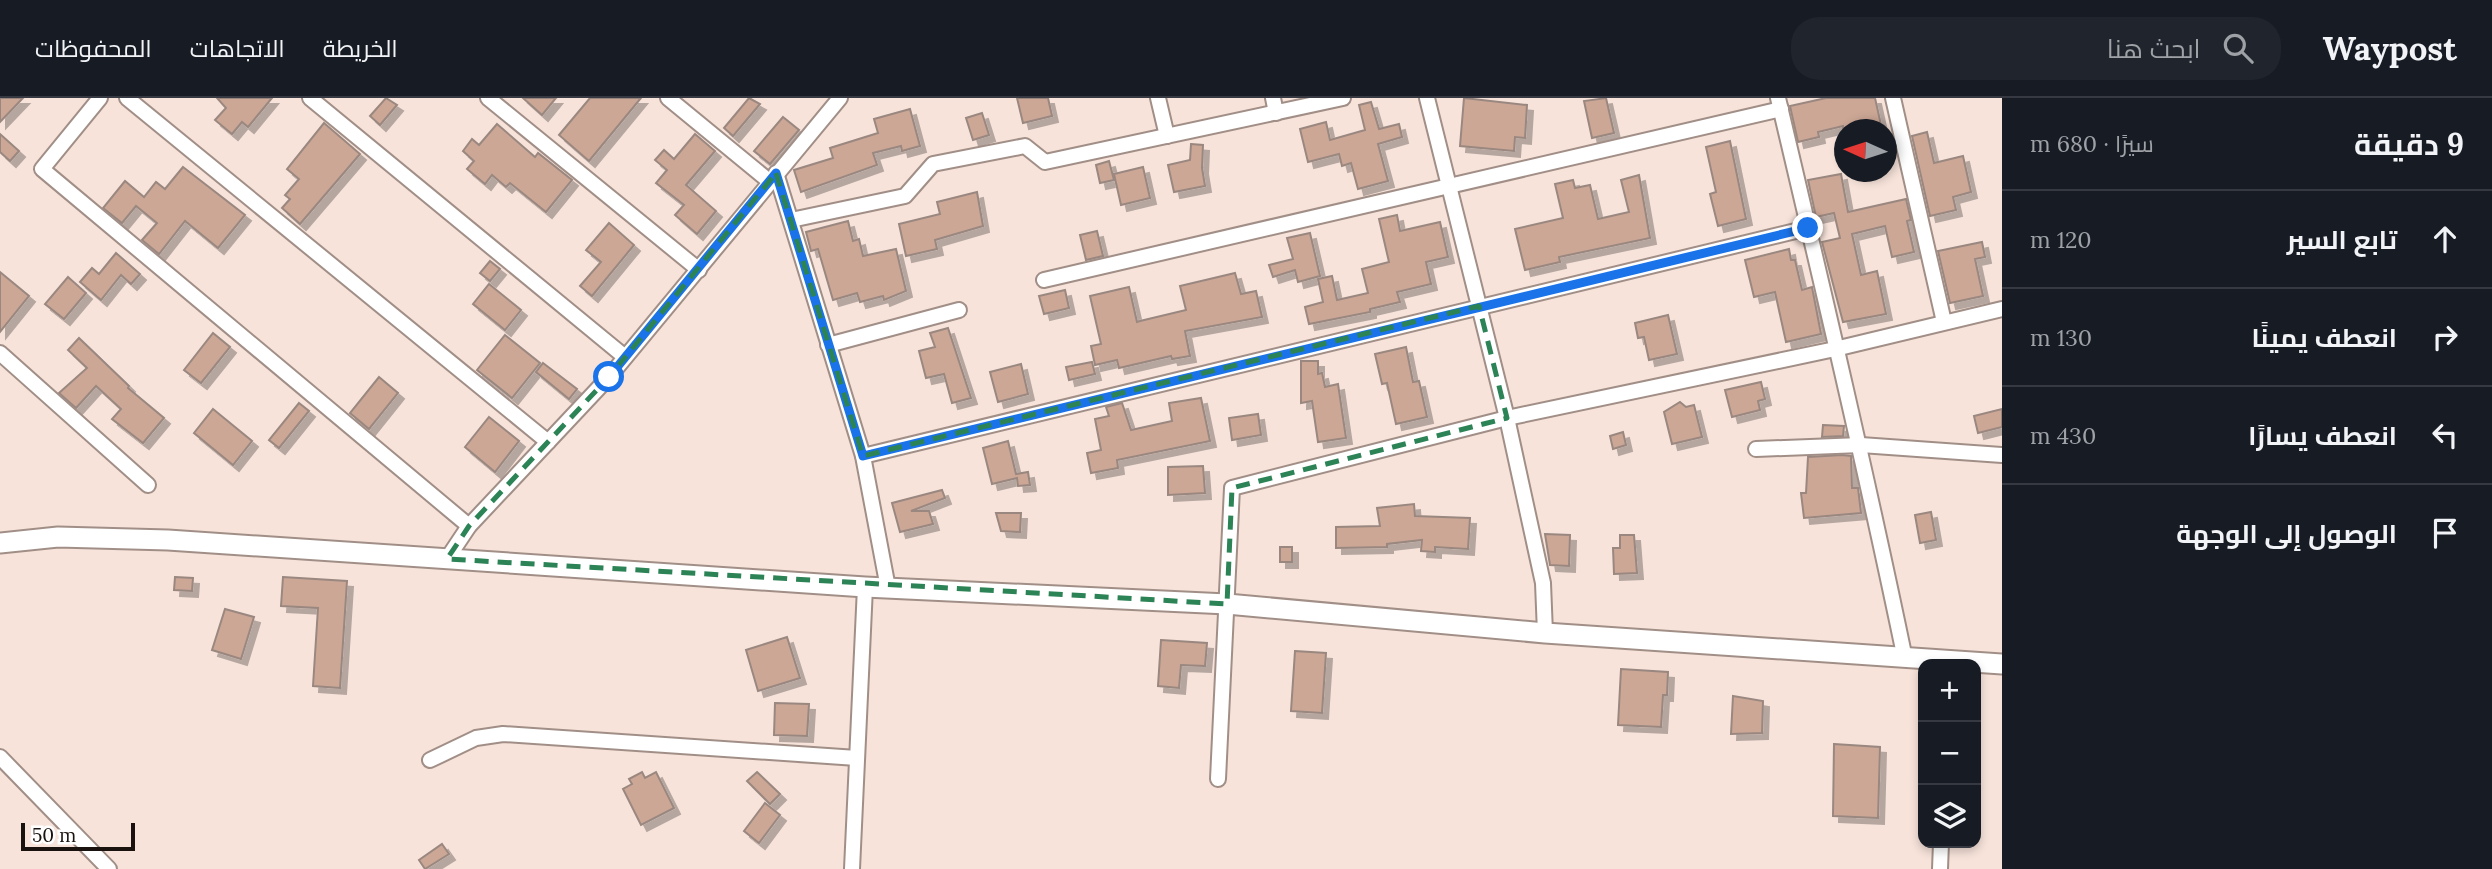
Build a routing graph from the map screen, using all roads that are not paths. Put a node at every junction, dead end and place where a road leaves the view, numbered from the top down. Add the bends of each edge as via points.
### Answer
1 (100, 98) edge
2 (127, 98) edge
3 (310, 98) edge
4 (488, 98) edge
5 (668, 98) edge
6 (840, 98) edge
7 (1158, 98) edge
8 (1273, 98) edge
9 (1343, 98) edge
10 (1426, 98) edge
11 (1893, 98) edge
12 (1779, 104) edge
13 (1276, 113) junction
14 (1167, 136) junction
15 (773, 177) junction
16 (1450, 186) junction
17 (791, 220) junction
18 (1808, 228) junction
19 (699, 270) junction
20 (1044, 280) dead end
21 (1479, 306) junction
22 (2002, 309) edge
23 (959, 310) dead end
24 (1944, 322) junction
25 (828, 345) junction
26 (1835, 349) junction
27 (0, 353) edge
28 (625, 357) junction
29 (1507, 418) junction
30 (548, 442) junction
31 (1861, 445) junction
32 (1756, 449) dead end
33 (2002, 454) edge
34 (863, 456) junction
35 (148, 485) dead end
36 (469, 526) junction
37 (0, 543) edge
38 (447, 559) junction
39 (865, 587) junction
40 (888, 588) junction
41 (1227, 604) junction
42 (1545, 633) junction
43 (1905, 659) junction
44 (1918, 660) edge
45 (1981, 664) edge
46 (2002, 664) edge
47 (0, 757) edge
48 (857, 758) junction
49 (430, 760) dead end
50 (1218, 779) dead end
51 (1941, 848) edge
52 (108, 869) edge
53 (852, 869) edge
54 (1940, 869) edge

1 - 36 street via 42,169
2 - 30 street
3 - 28 street
4 - 19 street
5 - 15 street
6 - 15 street
7 - 14 street
8 - 13 street
9 - 13 street
10 - 16 street
11 - 24 street
12 - 16 street
12 - 18 street
13 - 14 street
14 - 17 street via 1045,162 1025,146 933,164 905,196
15 - 17 street
15 - 19 street
16 - 20 street
16 - 21 street
17 - 25 street
18 - 21 street
18 - 26 street
19 - 28 street
21 - 29 street
21 - 34 street
22 - 24 street
23 - 25 street
24 - 26 street
25 - 34 street
26 - 29 street
26 - 31 street
27 - 35 street
28 - 30 street
29 - 41 street via 1232,488
29 - 42 street via 1543,583
30 - 36 street
31 - 32 street
31 - 33 street
31 - 43 street
34 - 40 street
36 - 38 street
37 - 38 street via 58,537 167,540
38 - 39 street
39 - 40 street
39 - 48 street
40 - 41 street
41 - 42 street
41 - 50 street
42 - 43 street
43 - 44 street
45 - 46 street
47 - 52 street
48 - 49 street via 503,734 476,738
48 - 53 street
51 - 54 street

